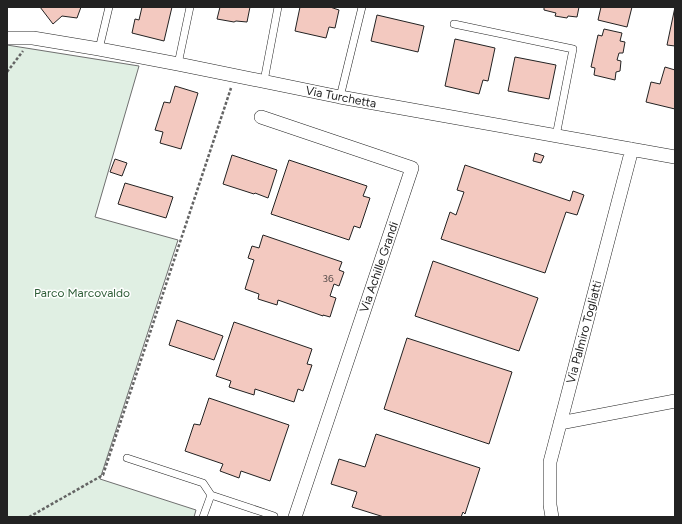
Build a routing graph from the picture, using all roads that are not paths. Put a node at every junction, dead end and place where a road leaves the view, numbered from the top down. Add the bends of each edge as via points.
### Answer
1 (109, 7) edge
2 (190, 7) edge
3 (278, 7) edge
4 (362, 7) edge
5 (454, 24) dead end
6 (7, 38) edge
7 (99, 49) junction
8 (178, 64) junction
9 (264, 81) junction
10 (340, 97) junction
11 (261, 117) dead end
12 (556, 136) junction
13 (632, 149) junction
14 (675, 157) edge
15 (675, 401) edge
16 (560, 422) junction
17 (127, 458) dead end
18 (211, 494) junction
19 (203, 517) edge
20 (273, 517) edge
21 (295, 517) edge
22 (552, 517) edge

1 - 7 lane
2 - 8 lane
3 - 9 lane
4 - 10 lane
5 - 12 lane via 573,49
6 - 7 street, Via Turchetta via 33,38
7 - 8 street, Via Turchetta
8 - 9 street, Via Turchetta
9 - 10 street, Via Turchetta
10 - 12 street, Via Turchetta
11 - 21 street, Via Achille Grandi via 412,168
12 - 13 street, Via Turchetta
13 - 14 street, Via Turchetta
13 - 16 street, Via Palmiro Togliatti
15 - 16 street
16 - 22 street, Via Palmiro Togliatti via 550,462
17 - 18 lane via 203,483
18 - 19 lane
18 - 20 lane

